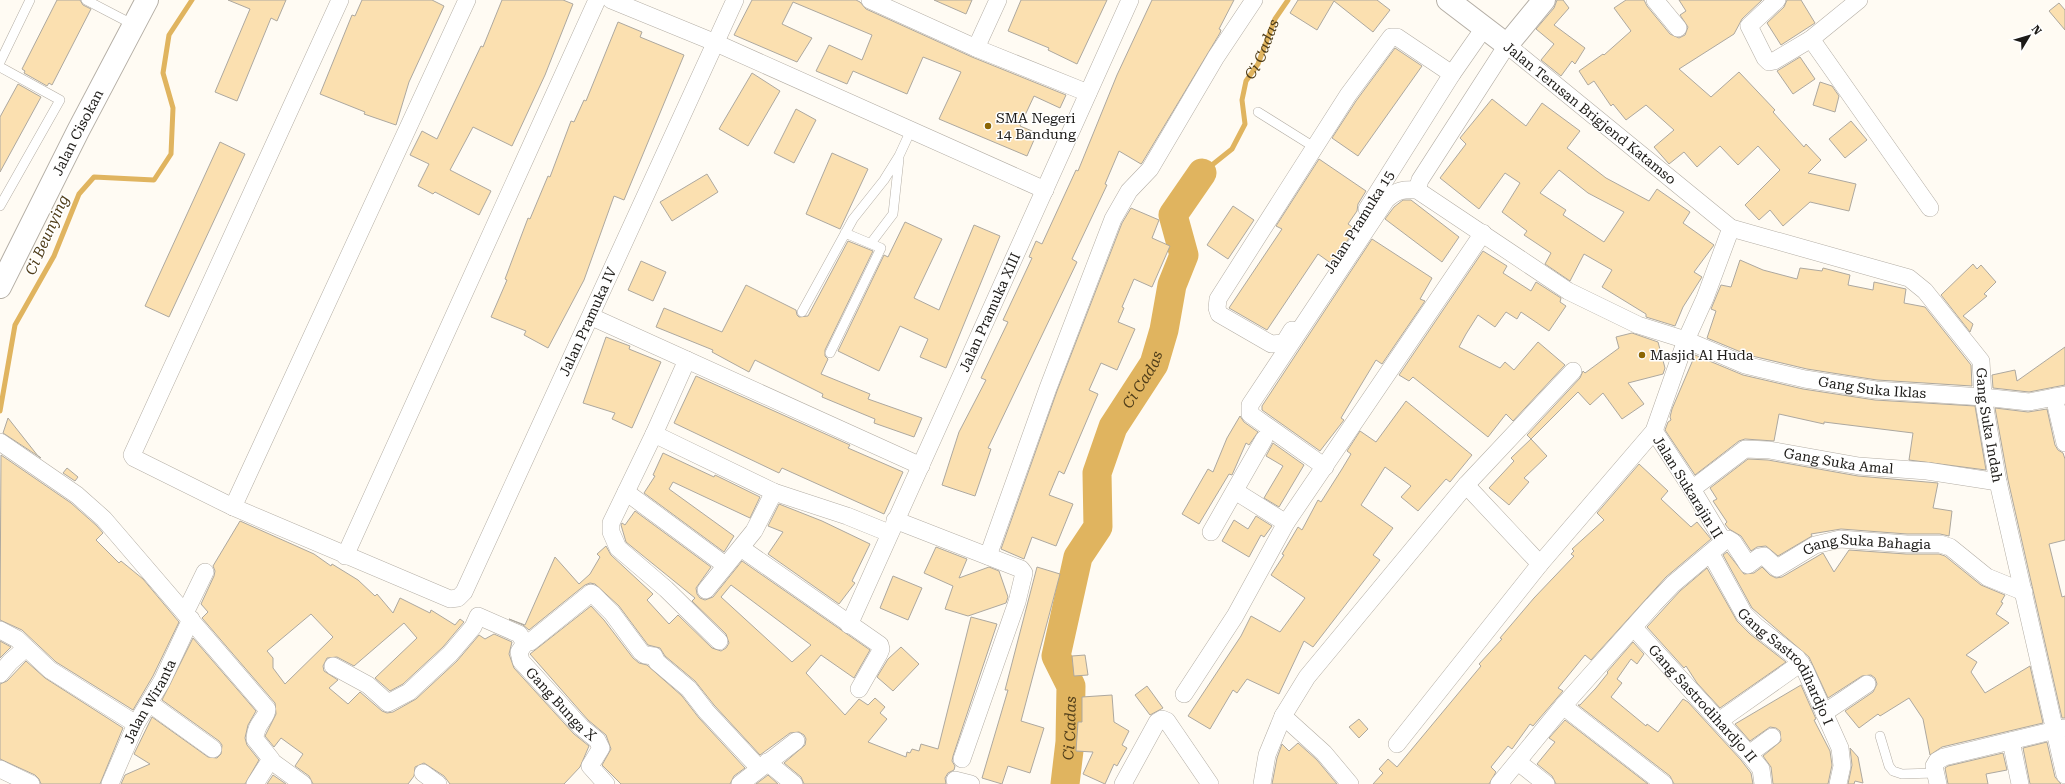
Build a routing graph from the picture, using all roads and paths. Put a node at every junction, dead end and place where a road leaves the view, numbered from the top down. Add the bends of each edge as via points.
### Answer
1 (30, 0) edge
2 (86, 0) edge
3 (147, 0) edge
4 (340, 0) edge
5 (467, 0) edge
6 (597, 0) edge
7 (611, 0) edge
8 (735, 0) edge
9 (870, 0) edge
10 (998, 0) edge
11 (1130, 0) edge
12 (1254, 0) edge
13 (1448, 0) edge
14 (1544, 0) edge
15 (1656, 0) edge
16 (1777, 0) edge
17 (1859, 0) edge
18 (134, 25) junction
19 (1484, 28) junction
20 (1678, 28) dead end
21 (1811, 39) junction
22 (716, 43) junction
23 (1507, 46) junction
24 (976, 48) junction
25 (0, 62) edge
26 (0, 67) edge
27 (1452, 74) junction
28 (1088, 93) junction
29 (1258, 112) dead end
30 (911, 130) junction
31 (1314, 147) junction
32 (899, 156) junction
33 (1045, 190) junction
34 (1417, 190) junction
35 (0, 206) edge
36 (1930, 208) dead end
37 (1731, 228) junction
38 (845, 233) junction
39 (1483, 233) junction
40 (871, 243) junction
41 (0, 287) edge
42 (802, 312) dead end
43 (592, 317) junction
44 (1686, 340) junction
45 (830, 353) dead end
46 (687, 360) junction
47 (1573, 371) dead end
48 (2060, 396) edge
49 (1983, 397) junction
50 (1654, 431) junction
51 (654, 434) junction
52 (1264, 440) dead end
53 (2065, 443) edge
54 (2, 446) edge
55 (921, 466) junction
56 (1325, 468) junction
57 (1998, 482) junction
58 (1466, 485) junction
59 (1692, 489) junction
60 (1235, 491) junction
61 (626, 492) junction
62 (774, 492) junction
63 (233, 507) junction
64 (1286, 523) junction
65 (892, 527) junction
66 (1211, 532) dead end
67 (1722, 539) junction
68 (741, 548) junction
69 (1711, 554) junction
70 (345, 556) junction
71 (988, 556) junction
72 (1540, 564) junction
73 (725, 565) junction
74 (205, 572) dead end
75 (706, 590) dead end
76 (2024, 592) junction
77 (188, 616) junction
78 (849, 625) junction
79 (1634, 628) junction
80 (0, 630) edge
81 (719, 641) dead end
82 (525, 643) junction
83 (26, 648) junction
84 (1801, 663) junction
85 (334, 666) dead end
86 (0, 674) edge
87 (1867, 684) dead end
88 (859, 689) dead end
89 (1184, 694) dead end
90 (149, 703) junction
91 (1562, 706) junction
92 (1824, 713) junction
93 (1283, 716) junction
94 (1718, 721) junction
95 (136, 724) junction
96 (2060, 729) edge
97 (1880, 736) dead end
98 (1772, 737) dead end
99 (796, 740) dead end
100 (2011, 741) junction
101 (1397, 744) dead end
102 (213, 749) dead end
103 (1749, 754) junction
104 (962, 759) dead end
105 (1518, 762) junction
106 (763, 765) junction
107 (0, 769) edge
108 (262, 772) edge
109 (423, 773) dead end
110 (2065, 775) edge
111 (1936, 778) edge
112 (955, 780) edge
113 (30, 784) edge
114 (110, 784) edge
115 (303, 784) edge
116 (438, 784) edge
117 (606, 784) edge
118 (740, 784) edge
119 (794, 784) edge
120 (971, 784) edge
121 (1123, 784) edge
122 (1210, 784) edge
123 (1262, 784) edge
124 (1350, 784) edge
125 (1499, 784) edge
126 (1546, 784) edge
127 (1664, 784) edge
128 (1763, 784) edge
129 (1838, 784) edge
130 (2020, 784) edge

1 - 25 lane
2 - 18 lane
3 - 18 street, Jalan Cisokan
4 - 63 street via 132,456
5 - 63 street
6 - 70 street
7 - 22 street
8 - 22 street, Jalan Pramuka IV
9 - 24 street
10 - 24 street
11 - 28 street, Jalan Pramuka XIII
12 - 71 street via 1216,57 1150,169 1129,190 1113,219 1048,388
13 - 19 street, Jalan Terusan Brigjend Katamso
14 - 23 street
15 - 20 street
16 - 21 street via 1749,26 1765,58 1769,62 1774,61
17 - 21 street
18 - 41 street, Jalan Cisokan
19 - 23 street, Jalan Terusan Brigjend Katamso
19 - 27 street, Jalan Pramuka 15
21 - 36 street
22 - 30 street
22 - 43 street, Jalan Pramuka IV
23 - 34 street via 1420,180
23 - 37 street, Jalan Terusan Brigjend Katamso
24 - 28 street
26 - 35 lane via 60,100
27 - 31 street via 1397,37 1391,37
27 - 31 street, Jalan Pramuka 15 via 1284,343 1271,344 1219,314 1218,299
28 - 33 street, Jalan Pramuka XIII
29 - 31 lane
30 - 32 lane
30 - 33 street
32 - 38 lane
32 - 40 lane via 893,214
33 - 55 street, Jalan Pramuka XIII
34 - 39 street, Gang Suka Iklas
34 - 56 street via 1402,189 1394,192 1386,200 1250,405 1250,414
37 - 44 street
37 - 49 street, Gang Suka Indah via 1909,278 1925,291 1981,361
38 - 40 lane
38 - 42 lane
39 - 44 street, Gang Suka Iklas via 1568,291 1638,325
39 - 56 street
40 - 45 lane via 881,248
43 - 46 street
43 - 70 street, Jalan Pramuka IV via 464,592 458,598 450,600
44 - 49 street, Gang Suka Iklas via 1745,365 1805,379 1876,390
44 - 50 street
46 - 51 street
46 - 55 street
47 - 58 street
48 - 49 street, Gang Suka Iklas via 2029,402
48 - 53 street
49 - 57 street, Gang Suka Indah
50 - 59 street, Jalan Sukarajin II
50 - 72 street, Jalan Sukarajin II
51 - 61 street
51 - 62 street
52 - 60 street
54 - 77 street via 77,495 104,519
55 - 65 street, Jalan Pramuka XIII
56 - 64 street
57 - 59 street, Gang Suka Amal via 1927,471 1859,466 1769,450 1745,449
57 - 76 street, Gang Suka Indah
58 - 72 street
58 - 93 street via 1330,647 1307,677
59 - 67 street, Jalan Sukarajin II
60 - 64 street
60 - 66 street
61 - 73 street
61 - 81 street via 611,522 611,532 618,548 666,589
62 - 65 street via 847,516
62 - 68 street via 754,531
63 - 70 street
64 - 89 street via 1231,622
65 - 71 street
65 - 78 street, Jalan Pramuka XIII
67 - 69 street, Jalan Sukarajin II via 1721,546
67 - 76 street, Gang Suka Bahagia via 1733,542 1748,565 1764,556 1777,568 1808,549 1832,540 1940,544 1950,547 1986,577
68 - 73 street
68 - 78 street
69 - 79 street, Jalan Sukarajin II via 1672,584
69 - 84 street, Gang Sastrodihardjo I via 1744,614
71 - 104 street via 1021,569 1025,576
72 - 101 street, Jalan Sukarajin II
73 - 75 street
74 - 77 street, Jalan Wiranta
76 - 96 street, Gang Suka Indah
77 - 90 street, Jalan Wiranta via 162,681
77 - 108 street via 267,709 267,713 256,728 254,738 270,756
78 - 88 street via 880,645 881,649
79 - 91 street, Jalan Sukarajin II
79 - 94 street, Gang Sastrodihardjo II
80 - 83 street via 17,639
82 - 85 street via 519,634 478,616 474,627 450,654 409,692 388,703 368,685
82 - 106 street via 530,642 589,594 593,594 612,613 641,652 654,656 657,662 687,687 706,710
82 - 117 street, Gang Bunga X via 519,652 521,661 581,727 599,743 601,748 590,766
83 - 86 street
83 - 95 street via 50,670
84 - 92 street, Gang Sastrodihardjo I
84 - 94 street
87 - 92 street
90 - 95 street, Jalan Wiranta
90 - 102 street
91 - 105 street, Jalan Sukarajin II
91 - 127 street
92 - 129 street, Gang Sastrodihardjo I via 1842,757
93 - 123 street via 1267,755
93 - 124 street via 1324,753
94 - 103 street, Gang Sastrodihardjo II
95 - 114 street, Jalan Wiranta
96 - 100 street
96 - 110 street, Gang Suka Indah
97 - 111 lane via 1889,766 1893,771
98 - 103 street
99 - 106 street
100 - 111 street via 1937,760 1934,766
100 - 130 street
103 - 128 street, Gang Sastrodihardjo II via 1761,770
105 - 125 street, Jalan Sukarajin II
105 - 126 street
106 - 118 street
106 - 119 street
107 - 113 street
108 - 115 street
109 - 116 street
112 - 120 street
121 - 122 street via 1157,722 1162,719 1167,721

